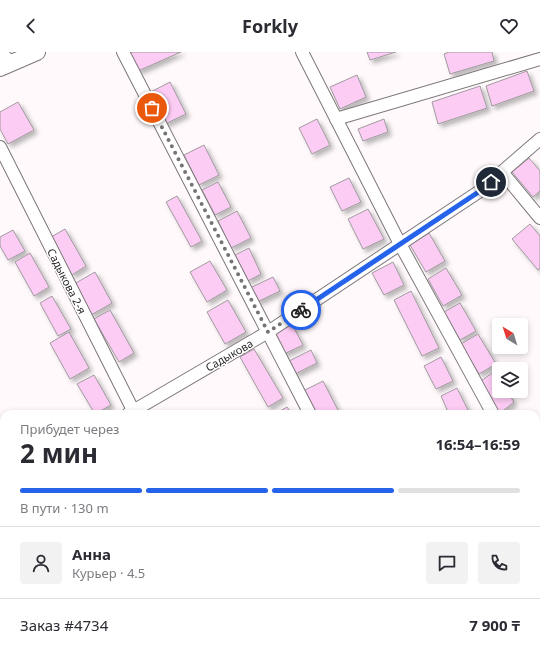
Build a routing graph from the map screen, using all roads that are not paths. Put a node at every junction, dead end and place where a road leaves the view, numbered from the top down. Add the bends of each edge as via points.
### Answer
1 (37, 52) edge
2 (123, 52) edge
3 (302, 52) edge
4 (540, 59) edge
5 (4, 61) edge
6 (336, 119) junction
7 (540, 139) edge
8 (0, 147) edge
9 (502, 172) junction
10 (540, 218) edge
11 (400, 244) junction
12 (268, 332) junction
13 (131, 410) edge
14 (137, 410) edge
15 (308, 410) edge
16 (491, 410) edge

1 - 5 main road
2 - 12 street
3 - 6 street
4 - 6 street
6 - 11 street
7 - 9 street, Садыкова
8 - 13 street, Садыкова 2-я
9 - 10 street
9 - 11 street, Садыкова via 480,191
11 - 12 street, Садыкова
11 - 16 street
12 - 14 street, Садыкова
12 - 15 street

